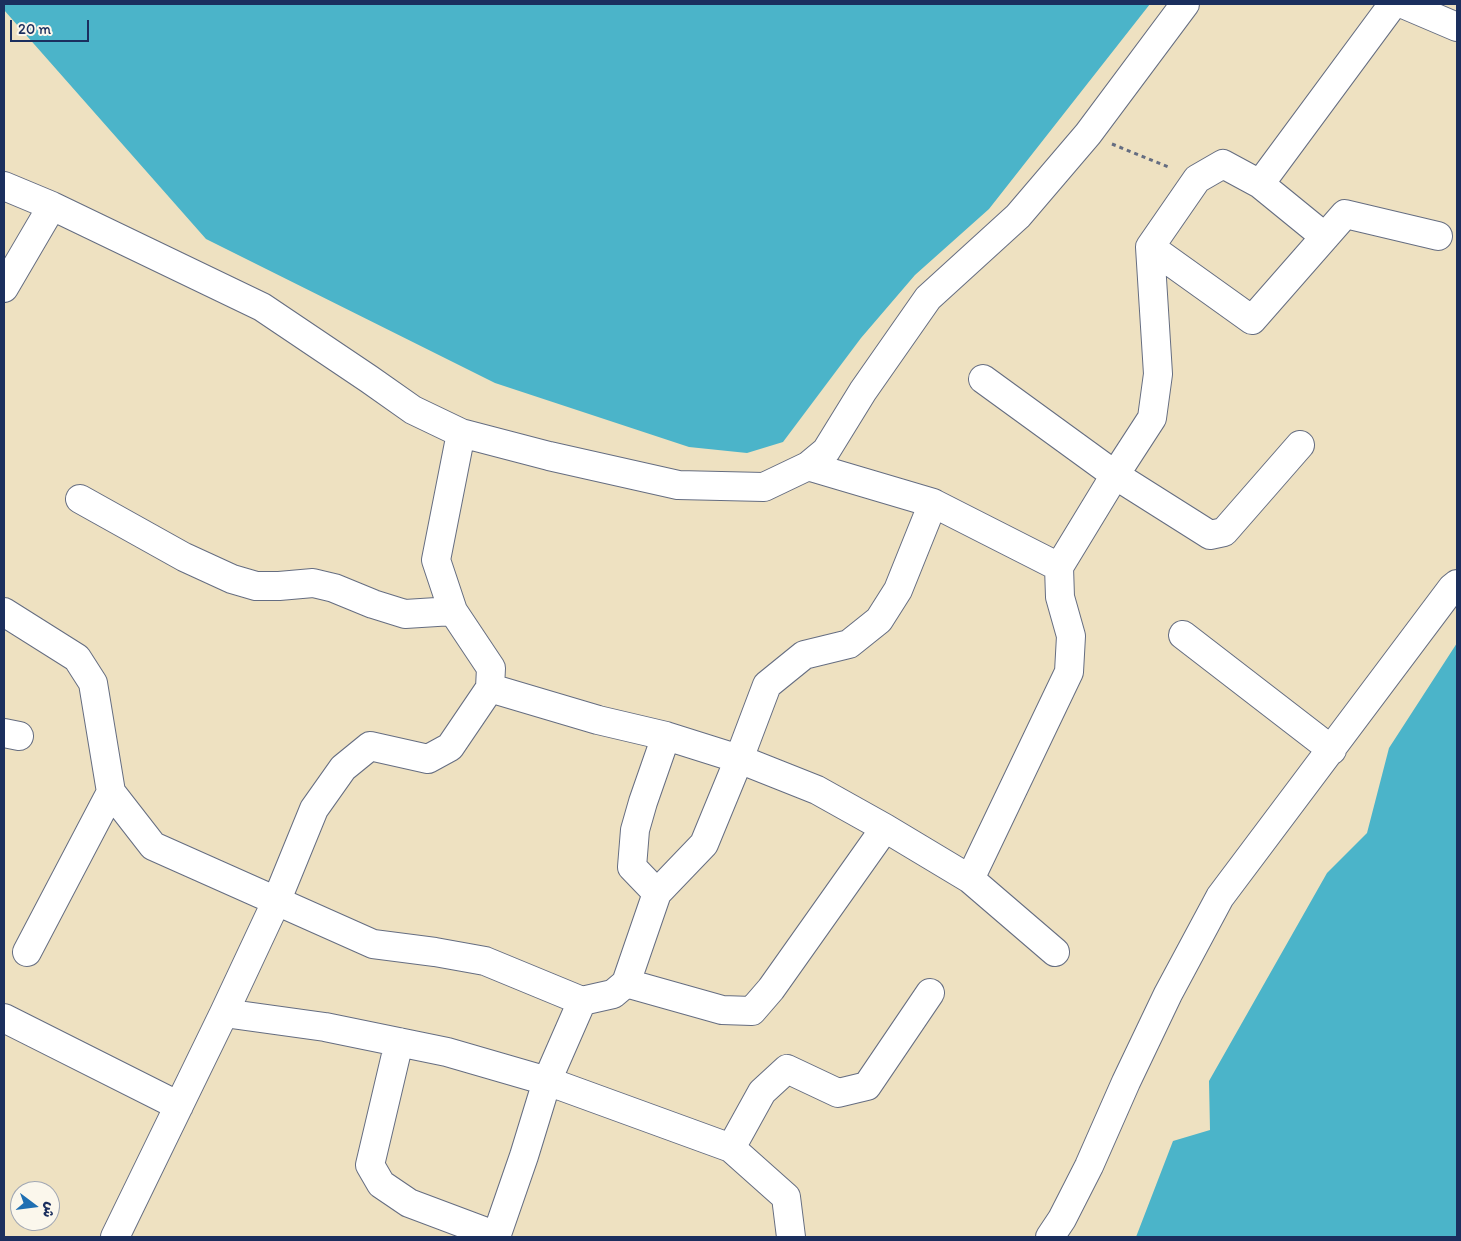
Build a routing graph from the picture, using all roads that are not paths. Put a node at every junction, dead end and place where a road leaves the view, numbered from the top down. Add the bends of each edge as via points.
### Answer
1 (1185, 4) edge
2 (1393, 4) edge
3 (1403, 4) edge
4 (1457, 27) edge
5 (1260, 184) junction
6 (4, 186) edge
7 (52, 206) junction
8 (1438, 236) dead end
9 (1325, 237) junction
10 (1150, 247) junction
11 (4, 288) edge
12 (983, 379) dead end
13 (461, 433) junction
14 (1300, 445) dead end
15 (808, 466) junction
16 (1115, 475) junction
17 (80, 499) dead end
18 (933, 503) junction
19 (1059, 567) junction
20 (1457, 584) edge
21 (453, 611) junction
22 (4, 612) edge
23 (1183, 635) dead end
24 (490, 688) junction
25 (666, 736) junction
26 (1332, 750) junction
27 (739, 759) junction
28 (111, 792) junction
29 (885, 828) junction
30 (970, 879) junction
31 (657, 893) junction
32 (276, 902) junction
33 (27, 952) dead end
34 (1055, 952) dead end
35 (626, 983) junction
36 (930, 993) dead end
37 (582, 1001) junction
38 (224, 1014) junction
39 (4, 1018) edge
40 (399, 1042) junction
41 (547, 1081) junction
42 (178, 1106) junction
43 (731, 1148) junction
44 (115, 1237) edge
45 (496, 1237) edge
46 (791, 1237) edge
47 (1050, 1237) edge

1 - 15 street via 1088,134 1018,216 928,298 862,391 826,451
2 - 5 street
3 - 4 street
5 - 9 street
5 - 10 street via 1224,164 1197,179
6 - 7 street
7 - 11 street
7 - 13 street via 262,307 412,410
8 - 9 street via 1346,214
9 - 10 street via 1252,320
10 - 16 street via 1158,374 1152,418
12 - 16 street
13 - 15 street via 678,485 764,487
13 - 21 street via 436,560
14 - 16 street via 1224,532 1210,535
15 - 18 street
16 - 19 street
17 - 21 street via 232,580 256,586 312,583 405,614
18 - 19 street
18 - 27 street via 898,590 879,620 849,644 804,655 767,685
19 - 30 street via 1060,597 1071,636 1069,672
20 - 26 street
21 - 24 street via 492,668
22 - 28 street via 77,658 93,682
23 - 26 street
24 - 25 street
24 - 32 street via 450,747 428,759 370,746 343,768 314,809
25 - 27 street
25 - 31 street via 642,802 635,830 632,867
26 - 47 street via 1220,897 1168,994 1089,1166
27 - 29 street via 818,790
27 - 31 street via 704,844
28 - 32 street via 153,846
28 - 33 street
29 - 30 street
29 - 35 street via 752,1011 722,1010
30 - 34 street
31 - 35 street
32 - 37 street via 373,944 485,961
32 - 38 street
35 - 37 street via 614,994
36 - 43 street via 867,1086 838,1093 787,1068 762,1092
37 - 41 street
38 - 40 street via 325,1027
38 - 42 street
39 - 42 street
40 - 41 street via 447,1052
40 - 45 street via 370,1165 381,1184 409,1203
41 - 43 street
41 - 45 street
42 - 44 street
43 - 46 street via 786,1196

